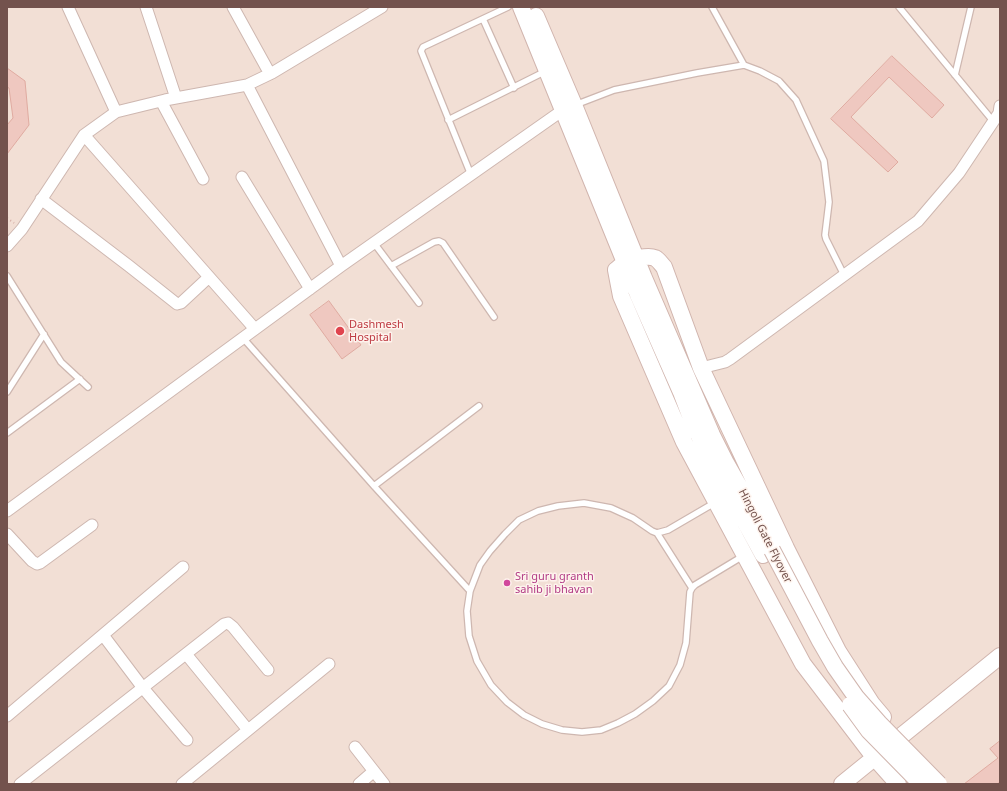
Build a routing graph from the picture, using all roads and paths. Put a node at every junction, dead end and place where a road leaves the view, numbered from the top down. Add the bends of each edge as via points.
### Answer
1 (68, 7) edge
2 (146, 7) edge
3 (233, 7) edge
4 (382, 7) edge
5 (508, 7) edge
6 (521, 7) edge
7 (532, 7) edge
8 (712, 7) edge
9 (899, 7) edge
10 (971, 7) edge
11 (483, 19) junction
12 (744, 65) junction
13 (547, 71) junction
14 (270, 74) junction
15 (955, 75) junction
16 (247, 85) junction
17 (514, 88) junction
18 (176, 98) junction
19 (161, 101) junction
20 (569, 108) junction
21 (116, 112) junction
22 (998, 114) edge
23 (448, 120) junction
24 (84, 135) junction
25 (471, 175) junction
26 (242, 177) dead end
27 (203, 179) dead end
28 (42, 199) junction
29 (374, 243) junction
30 (7, 246) edge
31 (631, 260) junction
32 (341, 266) junction
33 (391, 266) junction
34 (844, 275) junction
35 (7, 276) edge
36 (209, 277) junction
37 (310, 289) junction
38 (419, 303) dead end
39 (494, 317) dead end
40 (255, 329) junction
41 (44, 334) junction
42 (244, 338) junction
43 (701, 368) junction
44 (80, 380) junction
45 (88, 387) dead end
46 (8, 392) edge
47 (479, 406) dead end
48 (7, 433) edge
49 (374, 486) junction
50 (716, 502) junction
51 (7, 511) edge
52 (92, 525) dead end
53 (657, 533) junction
54 (7, 534) edge
55 (767, 552) junction
56 (745, 555) junction
57 (183, 567) dead end
58 (692, 588) junction
59 (470, 591) junction
60 (103, 635) junction
61 (186, 654) junction
62 (1000, 656) edge
63 (329, 664) dead end
64 (268, 670) dead end
65 (143, 688) junction
66 (7, 716) edge
67 (248, 730) junction
68 (901, 736) junction
69 (187, 740) dead end
70 (355, 747) dead end
71 (874, 757) junction
72 (374, 772) junction
73 (20, 784) edge
74 (182, 784) edge
75 (359, 784) edge
76 (384, 784) edge
77 (842, 784) edge
78 (898, 784) edge
79 (921, 784) edge
80 (939, 784) edge

1 - 21 street
2 - 18 street
3 - 14 street
4 - 14 street
5 - 11 lane
6 - 13 main road
7 - 20 main road
8 - 12 lane
9 - 15 lane
10 - 15 lane
11 - 17 lane
11 - 23 lane via 423,47 421,51
12 - 20 lane via 614,90
12 - 34 lane via 779,81 796,100 824,161 829,202 826,239
13 - 17 lane
13 - 20 main road
14 - 16 street
15 - 22 lane
16 - 18 street
16 - 32 street
17 - 23 lane
18 - 19 street
19 - 21 street
19 - 27 street
20 - 25 street
20 - 31 main road, Hingoli Gate Flyover
21 - 24 street
22 - 34 street via 959,173 918,221
23 - 25 lane
24 - 28 street
24 - 36 street
25 - 29 street
26 - 37 street
28 - 30 street
28 - 36 street via 177,304 182,303
29 - 32 street
29 - 33 lane
31 - 43 main road via 655,258 664,267
31 - 50 main road via 616,270 621,296 681,435
31 - 55 main road, Hingoli Gate Flyover via 697,432 716,470
32 - 37 street
33 - 38 lane
33 - 39 lane via 434,242 443,243
34 - 43 street via 730,359
35 - 41 lane
36 - 40 street
37 - 40 street
40 - 42 street
41 - 44 lane via 61,362
41 - 46 lane
42 - 49 lane
42 - 51 street
43 - 68 main road via 838,651 872,704
44 - 45 lane
44 - 48 lane
47 - 49 lane
49 - 59 lane
50 - 53 lane via 668,530
50 - 56 main road
52 - 54 street via 37,564
53 - 58 lane
53 - 59 lane via 611,508 584,503 538,511 520,520 495,545 480,565
55 - 79 main road, Hingoli Gate Flyover, bridge via 813,648 840,692 869,731
55 - 80 main road, Hingoli Gate Flyover, bridge via 835,667 856,697
56 - 58 lane
56 - 71 main road via 803,664
57 - 60 street
58 - 59 lane via 686,644 680,665 669,686 653,701 618,724 601,730 582,732 562,730 524,715 491,685 477,661 469,636
60 - 65 street
60 - 66 street
61 - 64 street via 224,624 228,624
61 - 65 street
61 - 67 street
62 - 68 main road
63 - 67 street
65 - 69 street
65 - 73 street
67 - 74 street
68 - 71 main road
70 - 72 street
71 - 77 main road
71 - 78 main road
72 - 75 street
72 - 76 street

